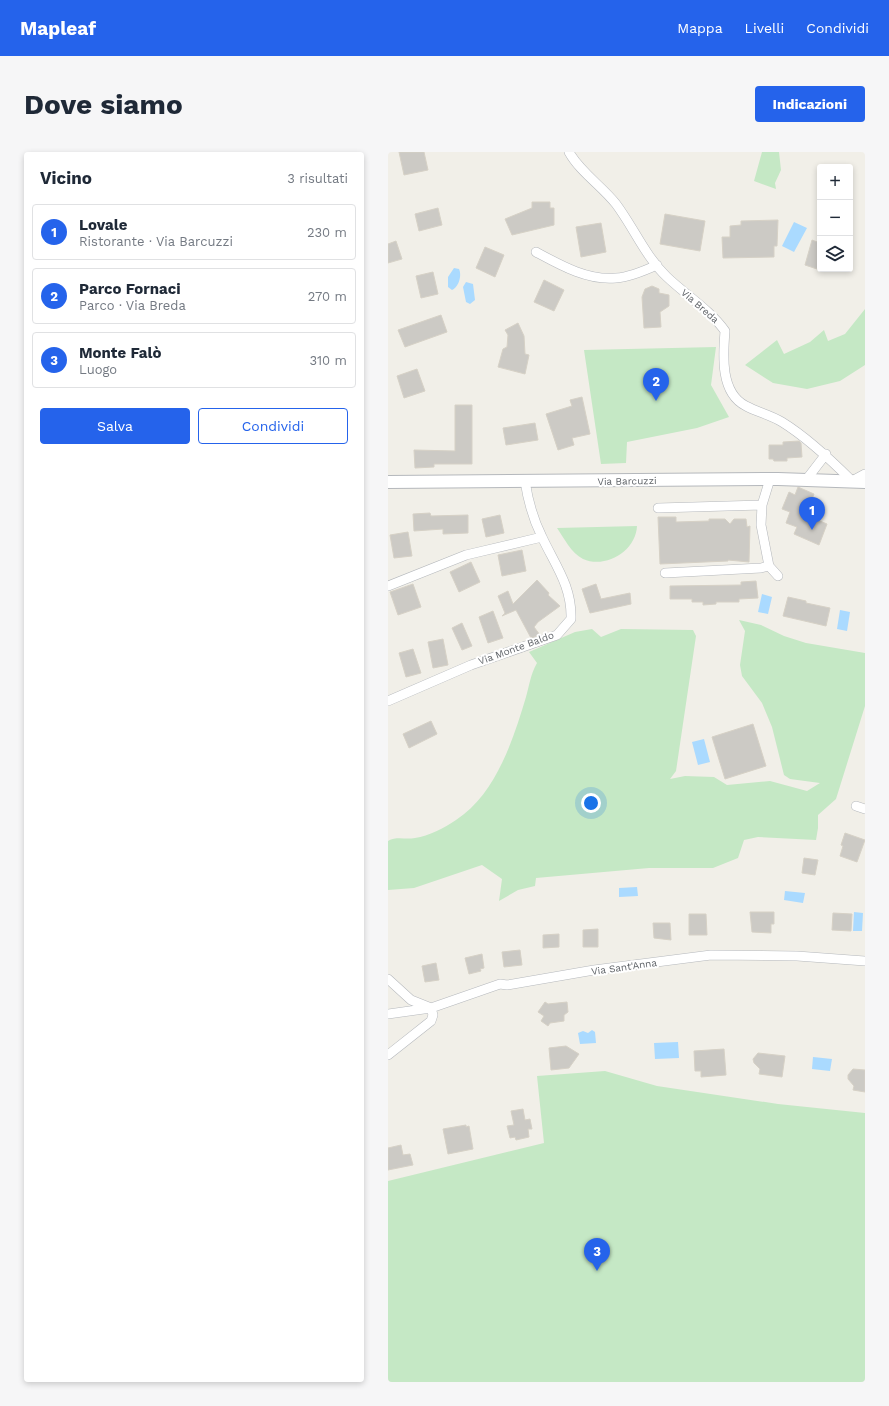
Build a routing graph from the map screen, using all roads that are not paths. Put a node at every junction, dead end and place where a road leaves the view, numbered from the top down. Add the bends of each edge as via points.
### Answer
1 (569, 152) edge
2 (536, 252) dead end
3 (657, 265) junction
4 (826, 454) junction
5 (865, 474) edge
6 (770, 479) junction
7 (806, 480) junction
8 (525, 481) junction
9 (852, 481) junction
10 (388, 482) edge
11 (865, 482) edge
12 (762, 505) junction
13 (658, 508) dead end
14 (542, 537) junction
15 (769, 566) junction
16 (665, 573) dead end
17 (778, 576) dead end
18 (388, 586) edge
19 (388, 701) edge
20 (856, 806) dead end
21 (865, 809) edge
22 (865, 961) edge
23 (388, 979) edge
24 (431, 1008) junction
25 (388, 1014) edge
26 (388, 1055) edge

1 - 3 street, Via Breda via 616,205
2 - 3 street via 577,272 605,278 630,276
3 - 4 street, Via Breda via 666,276 718,320 725,331 724,373 730,389 739,402 782,421
4 - 7 street
4 - 9 street, Via Breda
5 - 9 street
6 - 7 street, Via Barcuzzi
6 - 8 street, Via Barcuzzi
6 - 12 street
7 - 9 street, Via Barcuzzi
8 - 10 street, Via Barcuzzi
8 - 14 street, Via Monte Baldo via 529,504
9 - 11 street, Via Barcuzzi
12 - 13 street
12 - 15 street via 761,525
14 - 18 street via 466,555
14 - 19 street, Via Monte Baldo via 564,578 572,606 571,619 557,635 471,665
15 - 16 street
15 - 17 street
20 - 21 street
22 - 24 street, Via Sant'Anna via 797,956 711,955 500,984
23 - 24 street via 411,1000
24 - 25 street, Via Sant'Anna
24 - 26 street via 431,1021

